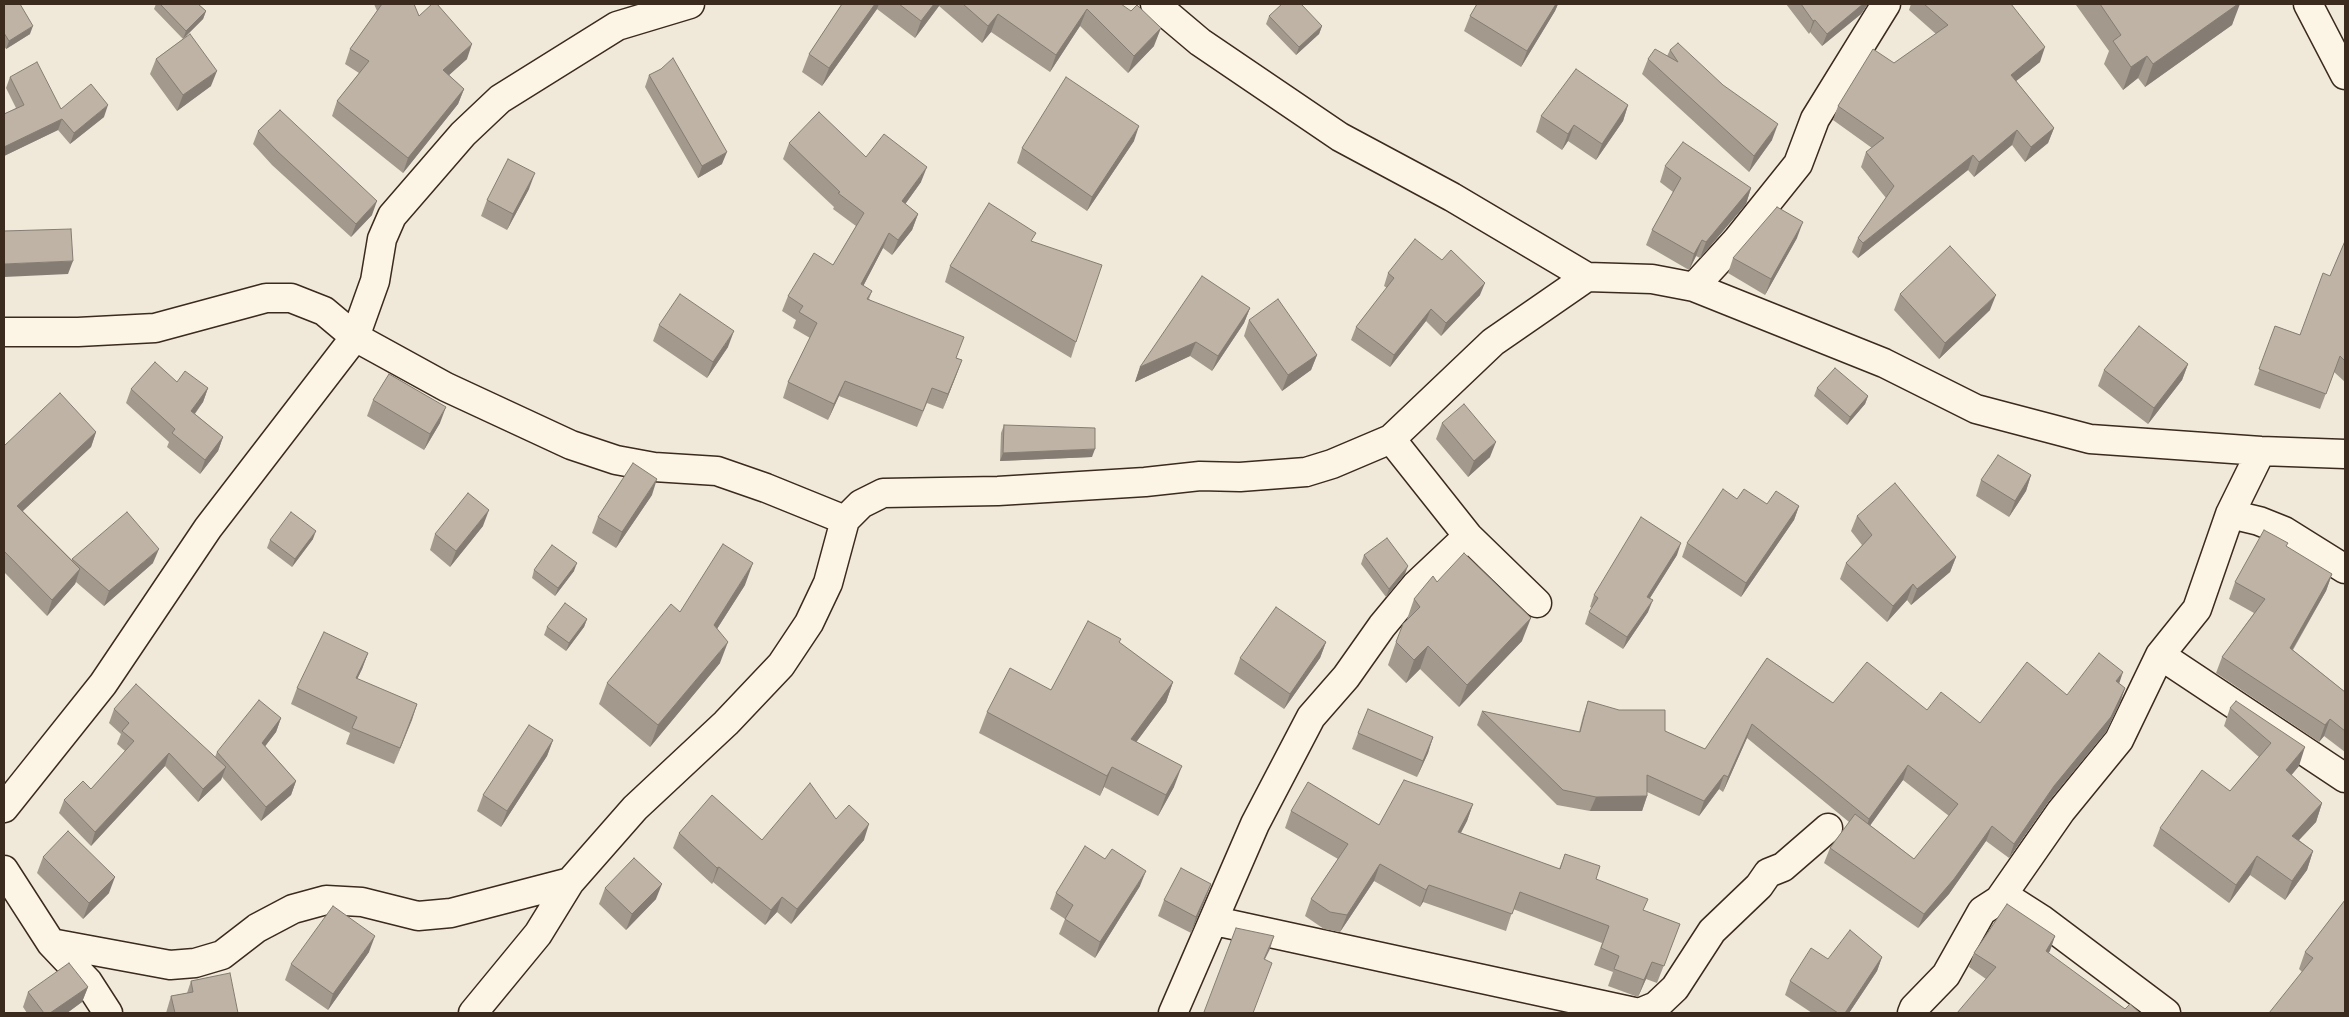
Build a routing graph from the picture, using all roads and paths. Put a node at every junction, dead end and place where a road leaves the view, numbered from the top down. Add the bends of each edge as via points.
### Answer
1 (690, 4) edge
2 (1155, 4) edge
3 (1886, 4) edge
4 (2308, 4) edge
5 (2345, 75) edge
6 (1588, 277) junction
7 (1694, 287) junction
8 (4, 332) edge
9 (355, 337) junction
10 (1391, 439) junction
11 (2261, 451) junction
12 (2345, 454) edge
13 (2230, 514) junction
14 (845, 520) junction
15 (1468, 536) junction
16 (2345, 569) edge
17 (1537, 603) dead end
18 (2160, 655) junction
19 (2345, 778) edge
20 (4, 808) edge
21 (1828, 828) dead end
22 (4, 870) edge
23 (570, 882) junction
24 (1999, 900) junction
25 (1215, 921) junction
26 (51, 943) junction
27 (108, 1013) edge
28 (473, 1013) edge
29 (1173, 1013) edge
30 (1912, 1013) edge
31 (2166, 1013) edge

1 - 9 street via 617,26 500,99 463,134 392,216 382,239 375,281
2 - 6 street via 1216,53 1340,137 1452,197
3 - 7 street via 1815,119 1798,164
4 - 5 street
6 - 7 street via 1652,279
6 - 10 street via 1493,342
7 - 11 street via 1884,363 1976,409 2090,439
8 - 9 street via 155,328 266,298 291,298 324,311
9 - 14 street via 446,387 571,446 616,460 654,467 717,471
9 - 20 street via 208,528 102,684
10 - 14 street via 1304,472 998,491 883,493 861,504
10 - 15 street
11 - 12 street
11 - 13 street
13 - 16 street via 2259,520 2284,531
13 - 18 street via 2196,609
14 - 23 street via 828,583 809,623 781,665 726,724 635,808
15 - 17 street
15 - 25 street via 1416,585 1311,717 1255,824
18 - 19 street
18 - 24 street via 2119,740 2061,811
21 - 25 street via 1783,867 1768,873 1759,886 1712,930 1675,988 1656,1006 1639,1013
22 - 26 street
23 - 26 street via 451,913 418,916 362,902 326,900 293,908 257,928 222,955 195,963 170,965
23 - 28 street via 538,934
24 - 30 street via 1982,911 1946,975
24 - 31 street via 2016,903 2041,918
25 - 29 street
26 - 27 street via 88,982

